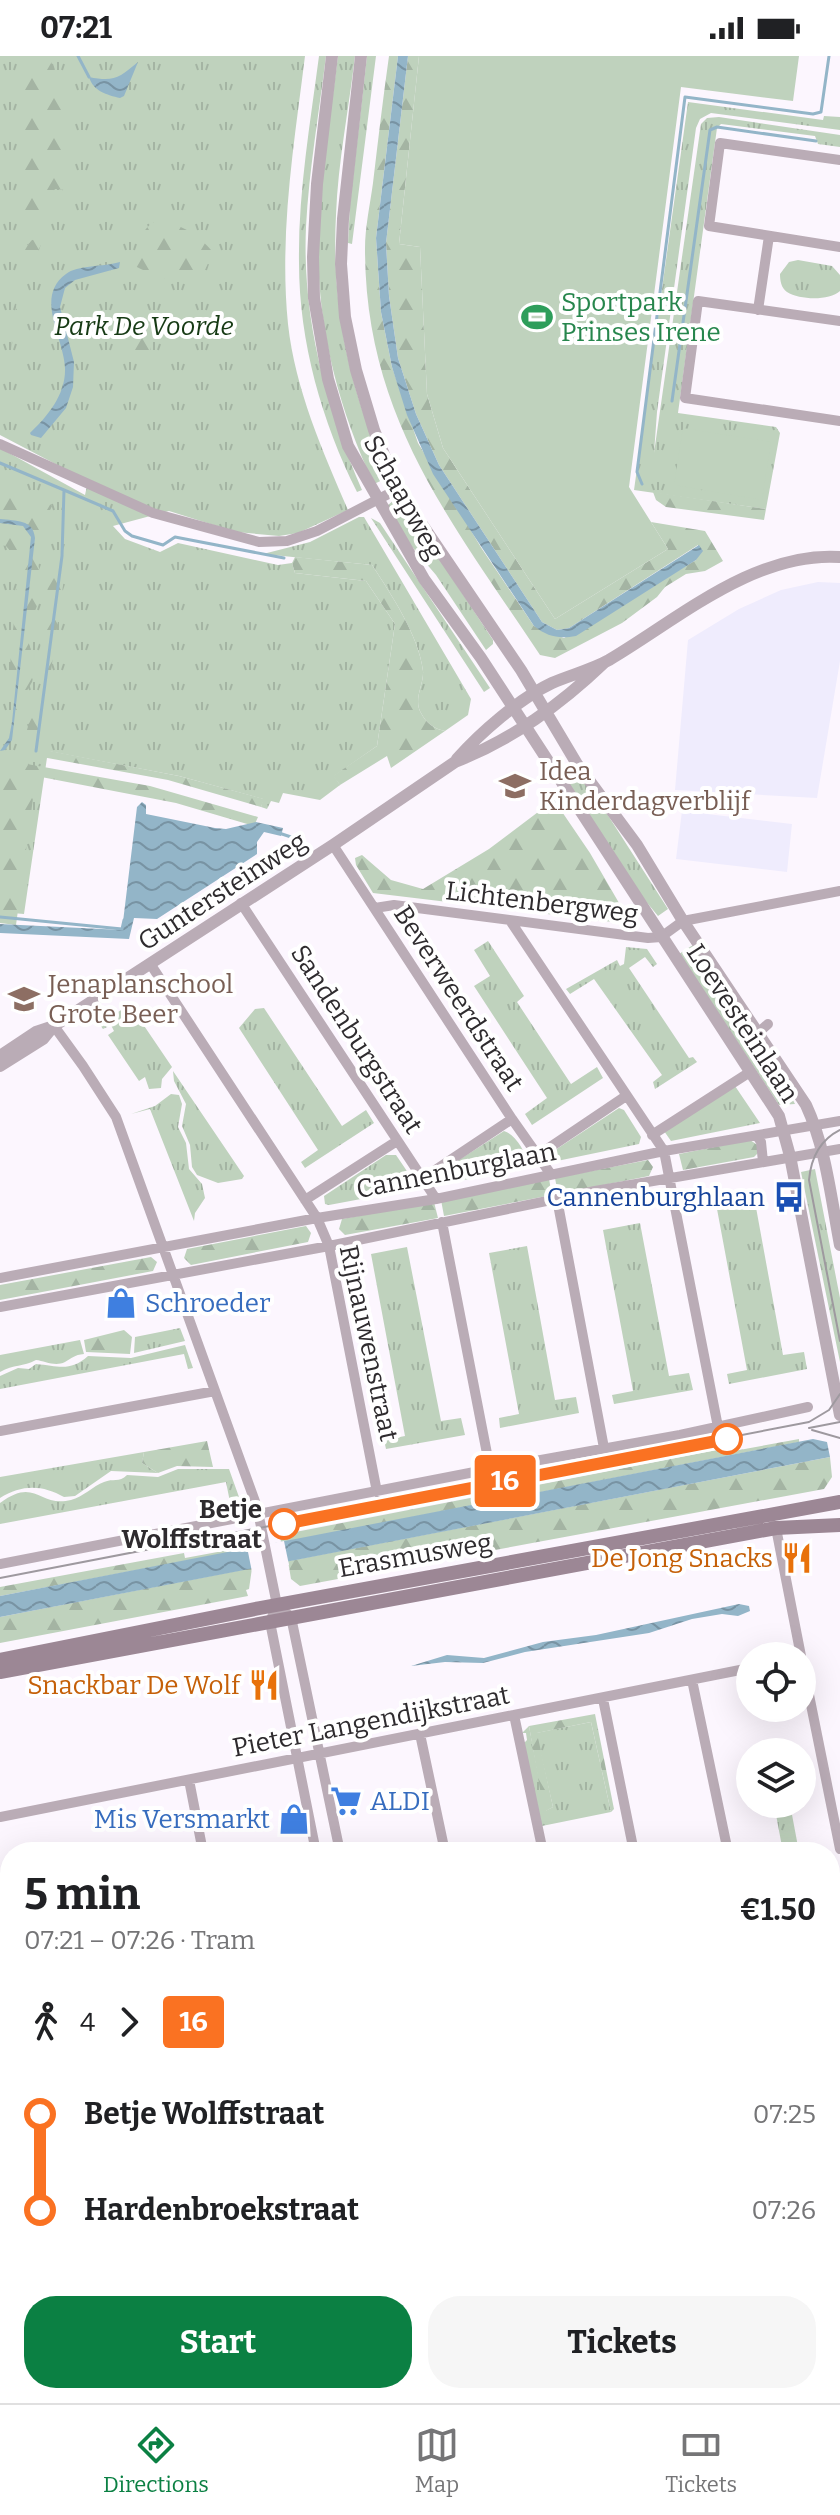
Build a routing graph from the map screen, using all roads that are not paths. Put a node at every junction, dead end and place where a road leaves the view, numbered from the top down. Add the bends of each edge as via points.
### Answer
1 (332, 56) edge
2 (361, 56) edge
3 (840, 160) edge
4 (769, 236) junction
5 (840, 247) edge
6 (758, 310) junction
7 (840, 321) edge
8 (840, 421) edge
9 (0, 444) edge
10 (398, 489) junction
11 (379, 500) junction
12 (840, 557) edge
13 (605, 662) junction
14 (535, 694) junction
15 (513, 709) junction
16 (546, 713) junction
17 (524, 727) junction
18 (455, 762) junction
19 (333, 845) junction
20 (659, 883) joint
21 (840, 891) edge
22 (636, 900) joint
23 (241, 903) junction
24 (375, 908) junction
25 (683, 921) junction
26 (511, 922) junction
27 (661, 937) junction
28 (151, 965) junction
29 (54, 1026) junction
30 (0, 1056) edge
31 (0, 1066) edge
32 (750, 1072) junction
33 (626, 1096) junction
34 (512, 1119) junction
35 (840, 1121) edge
36 (816, 1126) junction
37 (784, 1132) junction
38 (652, 1135) junction
39 (757, 1136) junction
40 (397, 1141) junction
41 (840, 1149) edge
42 (664, 1151) junction
43 (823, 1153) junction
44 (537, 1156) junction
45 (790, 1156) junction
46 (763, 1162) junction
47 (550, 1173) junction
48 (422, 1179) junction
49 (671, 1179) junction
50 (436, 1199) junction
51 (557, 1199) junction
52 (305, 1200) junction
53 (317, 1218) junction
54 (442, 1222) junction
55 (840, 1245) edge
56 (329, 1246) junction
57 (164, 1247) junction
58 (174, 1275) junction
59 (0, 1278) edge
60 (0, 1307) edge
61 (215, 1391) junction
62 (808, 1407) dead end
63 (840, 1415) edge
64 (718, 1427) junction
65 (0, 1431) edge
66 (604, 1448) junction
67 (490, 1469) junction
68 (377, 1492) junction
69 (840, 1502) edge
70 (259, 1514) junction
71 (840, 1525) edge
72 (776, 1528) junction
73 (0, 1564) edge
74 (277, 1605) junction
75 (291, 1617) junction
76 (270, 1622) junction
77 (799, 1642) edge
78 (0, 1660) edge
79 (736, 1671) edge
80 (0, 1672) edge
81 (692, 1680) junction
82 (603, 1699) junction
83 (514, 1715) junction
84 (815, 1722) edge
85 (420, 1734) junction
86 (319, 1754) junction
87 (298, 1758) junction
88 (189, 1780) junction
89 (0, 1817) edge
90 (201, 1842) edge
91 (314, 1842) edge
92 (338, 1842) edge
93 (443, 1842) edge
94 (541, 1842) edge
95 (632, 1842) edge
96 (726, 1842) edge
97 (839, 1842) edge

1 - 11 street, Schaapweg via 317,184 314,298 328,379 348,446
2 - 10 street, Schaapweg via 343,219 345,317 374,430
3 - 4 street via 720,143 709,226
4 - 5 street
4 - 6 street
6 - 7 street
6 - 8 street via 698,301 685,398
9 - 11 street via 153,513 259,542 287,541 317,531
10 - 11 street
10 - 14 street, Schaapweg
11 - 15 street, Schaapweg via 424,579
12 - 13 street via 796,561 743,579
13 - 14 street
13 - 16 street
14 - 15 street
14 - 16 street, Schaapweg
15 - 17 street, Schaapweg
15 - 18 street
16 - 17 street
16 - 20 street, Schaapweg
17 - 18 street
17 - 22 street, Schaapweg
18 - 19 street, Guntersteinweg
19 - 23 street, Guntersteinweg
19 - 24 street, Beverweerdstraat
20 - 25 street, Loevesteinlaan
21 - 25 street, Lichtenbergweg
22 - 27 street, Loevesteinlaan
23 - 28 street, Guntersteinweg
23 - 40 street, Sandenburgstraat
24 - 26 street, Lichtenbergweg via 394,905
24 - 34 street, Beverweerdstraat
25 - 27 street, Lichtenbergweg
25 - 36 street, Loevesteinlaan via 764,1028
26 - 27 street, Lichtenbergweg
26 - 33 street
27 - 32 street, Loevesteinlaan
28 - 29 street, Guntersteinweg
28 - 52 street, Rijnauwenstraat
29 - 30 street, Guntersteinweg
29 - 31 street, Guntersteinweg
29 - 57 street via 116,1117
32 - 37 street, Loevesteinlaan
32 - 38 street
33 - 38 street
33 - 44 street, Cannenburglaan
34 - 44 street, Beverweerdstraat
34 - 48 street, Cannenburglaan
35 - 36 street, Cannenburglaan
36 - 37 street, Cannenburglaan
36 - 43 street, Loevesteinlaan
37 - 39 street, Cannenburglaan
37 - 45 street, Loevesteinlaan
38 - 42 street
39 - 42 street, Cannenburglaan
39 - 46 street
40 - 48 street, Sandenburgstraat
40 - 52 street, Cannenburglaan
41 - 43 street, Cannenburglaan
42 - 47 street, Cannenburglaan
42 - 49 street
43 - 45 street, Cannenburglaan
43 - 55 street, Loevesteinlaan
44 - 47 street, Beverweerdstraat
45 - 46 street, Cannenburglaan
45 - 63 street, Loevesteinlaan
46 - 49 street, Cannenburglaan
47 - 50 street, Cannenburglaan
48 - 50 street, Sandenburgstraat
49 - 51 street, Cannenburglaan
49 - 64 street
50 - 53 street, Cannenburglaan
51 - 54 street, Cannenburglaan
51 - 66 street
52 - 53 street, Rijnauwenstraat
53 - 56 street, Rijnauwenstraat
53 - 57 street, Cannenburglaan
54 - 56 street, Cannenburglaan
54 - 67 street
56 - 58 street, Cannenburglaan
56 - 68 street, Rijnauwenstraat
57 - 58 street
57 - 59 street, Cannenburglaan
58 - 60 street, Cannenburglaan
58 - 61 street
61 - 65 street
61 - 70 street
62 - 64 street
64 - 66 street
66 - 67 street
67 - 68 street
68 - 70 street
69 - 74 main road, Erasmusweg
70 - 73 street
70 - 74 street
71 - 72 main road, Erasmusweg
72 - 75 main road, Erasmusweg
72 - 77 street
74 - 75 street
74 - 76 street
74 - 78 main road, Erasmusweg
75 - 76 main road, Erasmusweg
75 - 86 street
76 - 80 main road, Erasmusweg
76 - 87 street
79 - 81 street, Pieter Langendijkstraat
81 - 82 street, Pieter Langendijkstraat
81 - 96 street
82 - 83 street, Pieter Langendijkstraat
82 - 95 street
83 - 85 street, Pieter Langendijkstraat
83 - 94 street
84 - 97 street
85 - 86 street, Pieter Langendijkstraat
85 - 93 street
86 - 87 street, Pieter Langendijkstraat
86 - 92 street
87 - 88 street, Pieter Langendijkstraat
87 - 91 street
88 - 89 street, Pieter Langendijkstraat
88 - 90 street

